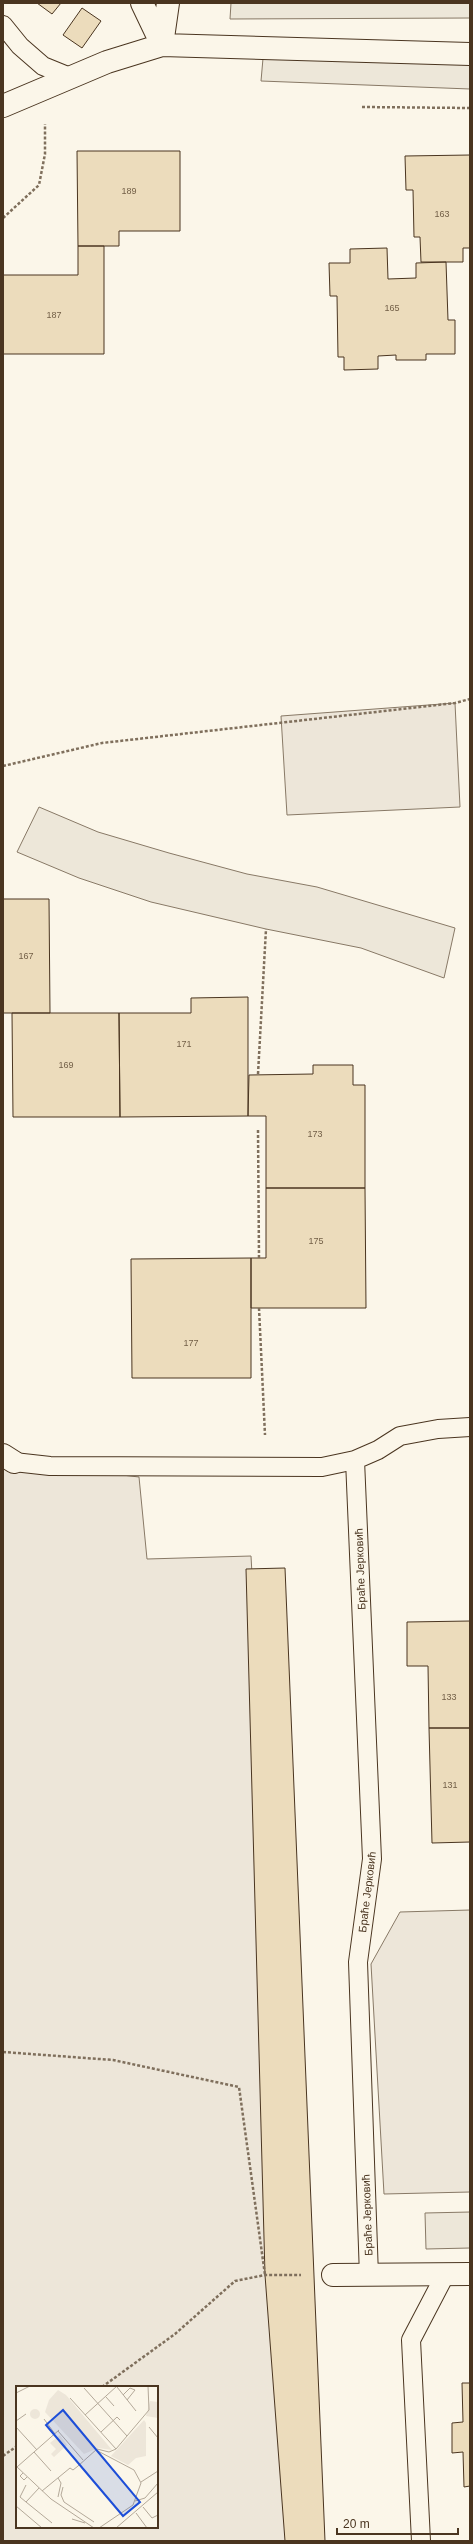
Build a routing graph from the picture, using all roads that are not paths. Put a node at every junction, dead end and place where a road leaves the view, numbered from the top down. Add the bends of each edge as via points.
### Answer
1 (142, 3) edge
2 (168, 3) edge
3 (3, 25) edge
4 (162, 45) junction
5 (470, 54) edge
6 (70, 77) junction
7 (3, 106) edge
8 (470, 1427) edge
9 (7, 1460) edge
10 (355, 1460) junction
11 (470, 2274) edge
12 (445, 2275) junction
13 (333, 2276) dead end
14 (369, 2276) junction
15 (421, 2541) edge

1 - 4 street
2 - 4 street
3 - 6 lane via 20,46 43,66
4 - 5 street
4 - 6 street via 107,62
6 - 7 street
8 - 10 lane via 438,1429 400,1436
9 - 10 lane via 50,1466 266,1468 322,1467
10 - 14 lane, Браће Јерковић via 372,1859 358,1962
11 - 12 street
12 - 14 street
12 - 15 lane via 411,2340
13 - 14 street

